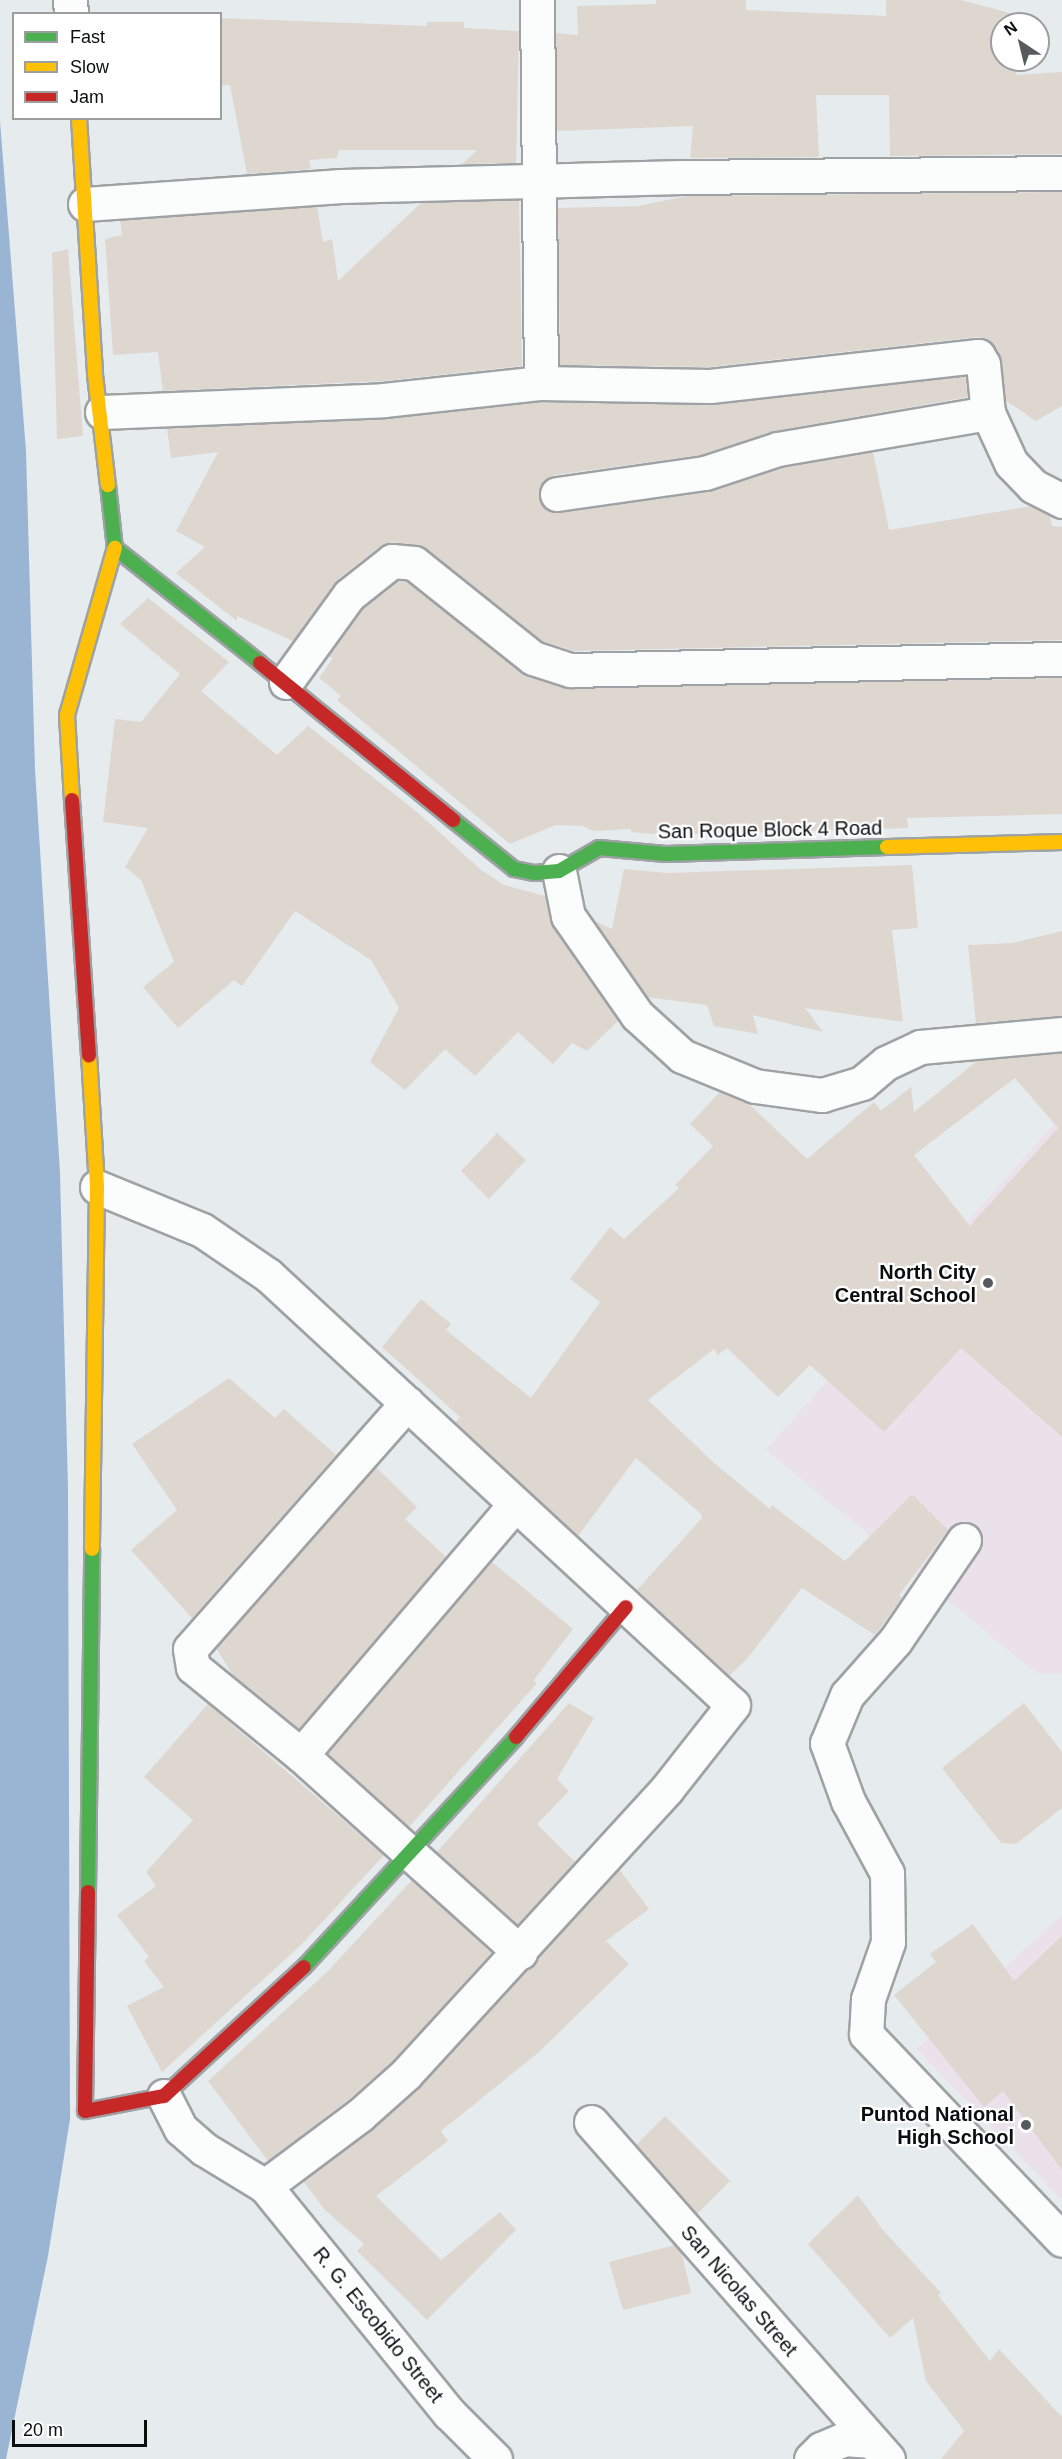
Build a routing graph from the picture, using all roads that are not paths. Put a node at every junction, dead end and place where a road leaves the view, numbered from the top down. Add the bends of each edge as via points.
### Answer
1 (537, 0) edge
2 (79, 120) edge
3 (1062, 173) edge
4 (538, 183) junction
5 (85, 204) junction
6 (541, 384) junction
7 (102, 412) junction
8 (988, 413) junction
9 (557, 494) dead end
10 (1062, 501) edge
11 (115, 548) junction
12 (1062, 659) edge
13 (286, 682) junction
14 (1062, 842) edge
15 (559, 871) junction
16 (1062, 1034) edge
17 (98, 1187) junction
18 (407, 1403) junction
19 (515, 1504) junction
20 (964, 1540) dead end
21 (626, 1607) junction
22 (301, 1755) junction
23 (411, 1853) junction
24 (520, 1952) junction
25 (164, 2096) junction
26 (591, 2122) dead end
27 (265, 2186) junction
28 (1062, 2240) edge
29 (880, 2450) edge
30 (495, 2459) edge
31 (811, 2459) edge

1 - 4 street
2 - 5 street
3 - 4 street via 682,177
4 - 5 street via 341,186
4 - 6 street
5 - 7 street via 95,375
6 - 7 street via 384,400
6 - 8 street via 710,386 978,356 983,364
7 - 11 street
8 - 9 street via 778,450 705,473
8 - 10 street via 1011,463 1033,486
11 - 13 street, San Roque Block 4 Road
11 - 17 street via 67,715
12 - 13 street via 571,670 533,658 414,563 392,561 349,596
13 - 15 street, San Roque Block 4 Road via 490,853 514,869 535,873
14 - 15 street, San Roque Block 4 Road via 666,854 599,848
15 - 16 street via 568,916 637,1015 682,1056 755,1086 822,1095 862,1083 886,1063 920,1047
17 - 18 street via 202,1230 239,1252 300,1301
17 - 25 street via 85,2111
18 - 19 street
18 - 22 street via 190,1649 193,1667
19 - 21 street
19 - 22 street
20 - 28 street via 896,1641 847,1695 827,1743 848,1802 887,1873 888,1942 868,1999 866,2034
21 - 23 street via 538,1713
21 - 24 street via 733,1705 667,1789
22 - 23 street
23 - 24 street
23 - 25 street via 315,1957
24 - 27 street via 384,2095
25 - 27 street via 181,2129 204,2150
26 - 29 street, San Nicolas Street
27 - 30 street, R. G. Escobido Street via 449,2413
29 - 31 street via 844,2439 821,2448

